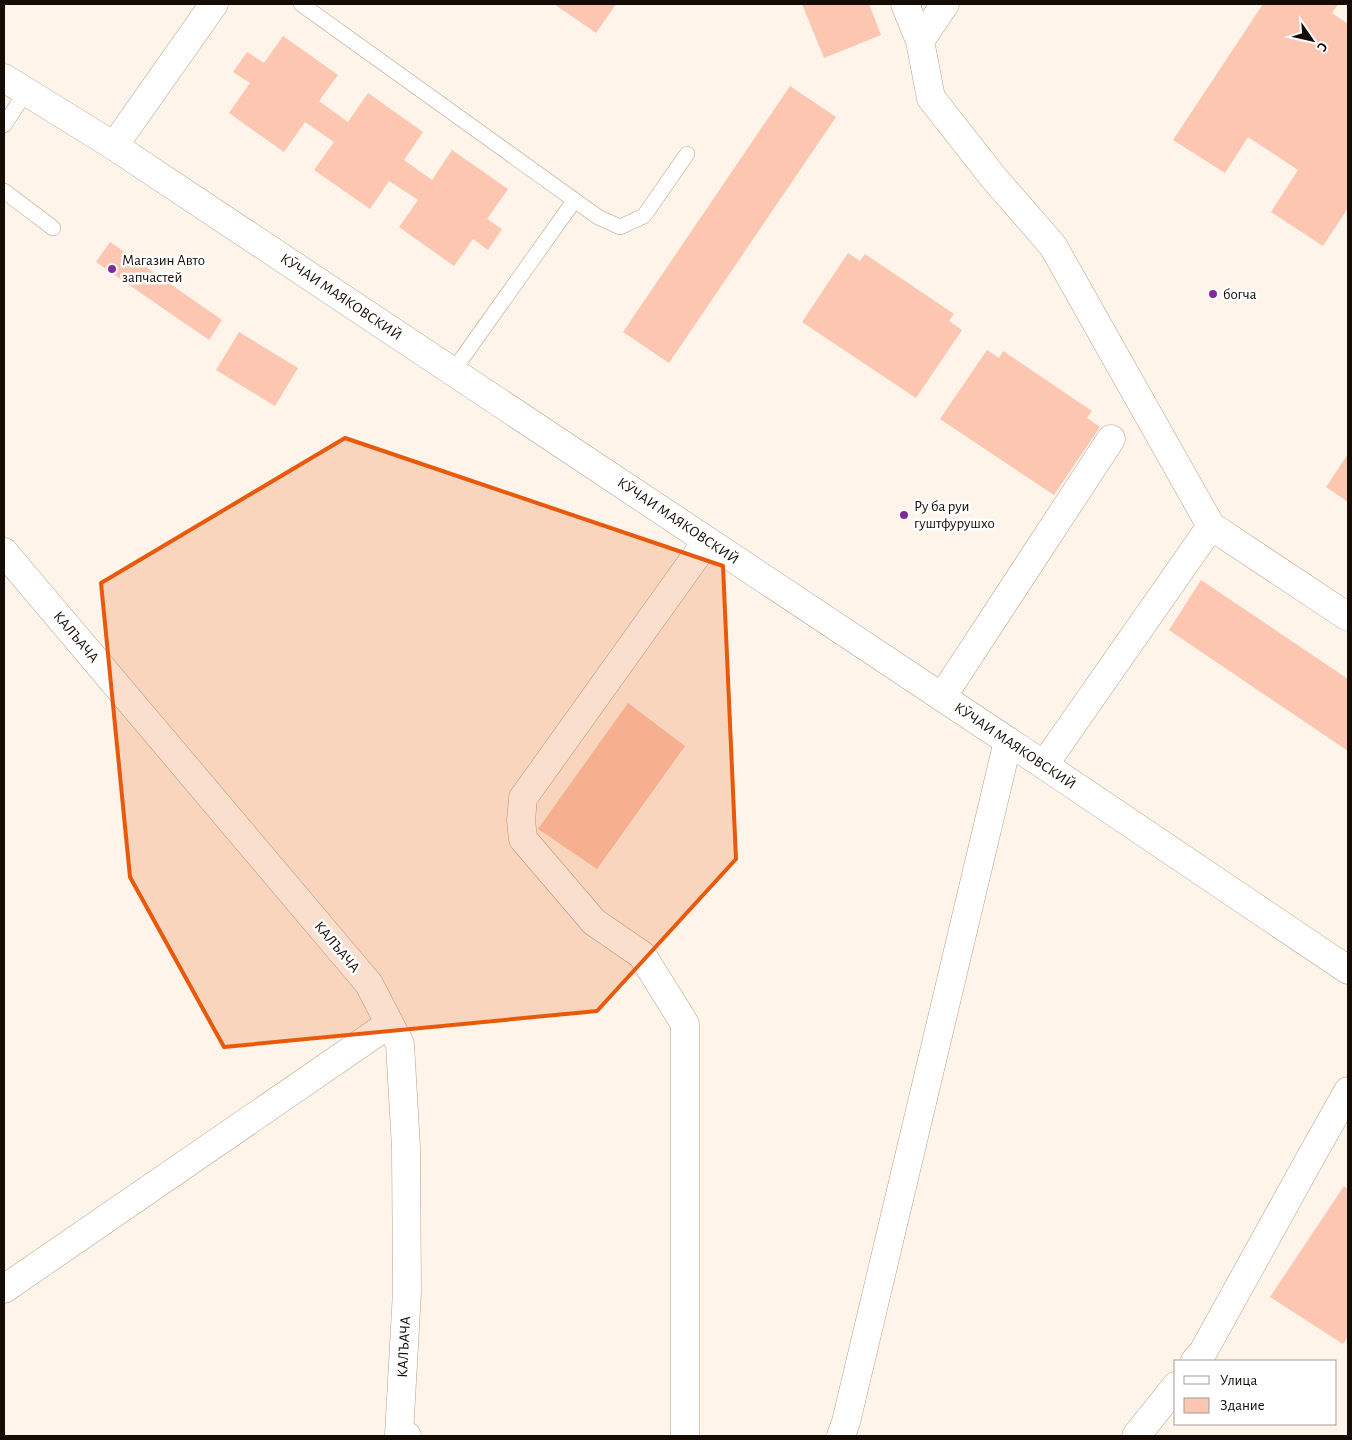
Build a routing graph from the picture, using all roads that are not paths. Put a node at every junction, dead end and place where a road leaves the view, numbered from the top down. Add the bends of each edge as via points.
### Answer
1 (214, 4) edge
2 (302, 4) edge
3 (904, 4) edge
4 (945, 4) edge
5 (920, 41) junction
6 (15, 85) edge
7 (4, 125) edge
8 (114, 146) junction
9 (687, 154) dead end
10 (4, 190) edge
11 (574, 201) junction
12 (53, 228) dead end
13 (452, 371) junction
14 (1111, 439) dead end
15 (1211, 526) junction
16 (707, 541) junction
17 (4, 552) edge
18 (1348, 617) edge
19 (942, 697) junction
20 (1008, 741) junction
21 (1044, 765) junction
22 (1348, 970) edge
23 (389, 1024) junction
24 (1348, 1091) edge
25 (4, 1289) edge
26 (1197, 1360) edge
27 (1174, 1388) edge
28 (401, 1436) edge
29 (686, 1436) edge
30 (841, 1436) edge
31 (1136, 1436) edge

1 - 8 street
2 - 11 lane
3 - 5 street
4 - 5 street
5 - 15 street via 931,98 1053,246
6 - 7 lane
6 - 8 street, КӮЧАИ МАЯКОВСКИЙ
8 - 13 street, КӮЧАИ МАЯКОВСКИЙ
9 - 11 lane via 644,216 620,227 598,218
10 - 12 lane
11 - 13 lane
13 - 16 street, КӮЧАИ МАЯКОВСКИЙ
14 - 19 street
15 - 18 street
15 - 21 street
16 - 19 street, КӮЧАИ МАЯКОВСКИЙ
16 - 29 street via 523,798 520,820 523,839 594,922 642,955 685,1024
17 - 23 street, КАЛЪАЧА via 369,984
19 - 20 street, КӮЧАИ МАЯКОВСКИЙ
20 - 21 street, КӮЧАИ МАЯКОВСКИЙ
20 - 30 street
21 - 22 street, КӮЧАИ МАЯКОВСКИЙ
23 - 25 street
23 - 28 street, КАЛЪАЧА via 400,1044 406,1148 407,1292
24 - 26 street
27 - 31 street

